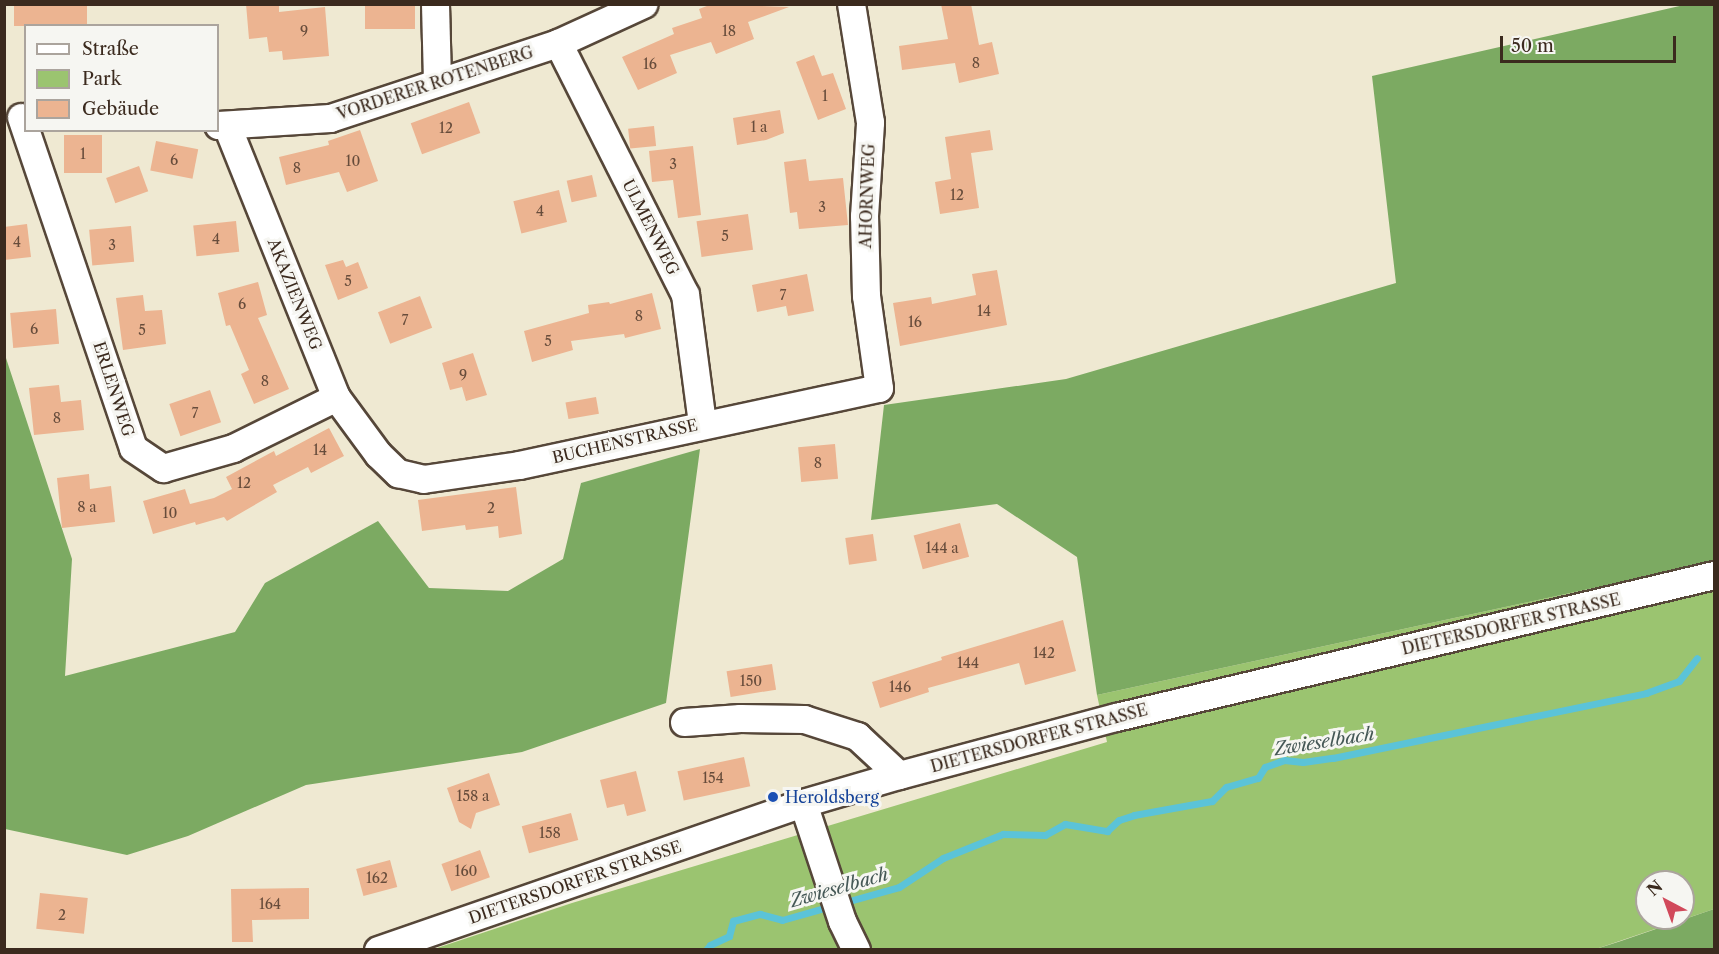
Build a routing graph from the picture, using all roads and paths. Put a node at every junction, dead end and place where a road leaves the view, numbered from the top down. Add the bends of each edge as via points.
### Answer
1 (435, 4) edge
2 (643, 4) edge
3 (851, 4) edge
4 (558, 43) junction
5 (436, 82) junction
6 (17, 116) edge
7 (222, 126) edge
8 (879, 388) joint
9 (336, 397) junction
10 (702, 424) junction
11 (378, 454) joint
12 (1714, 576) edge
13 (684, 722) dead end
14 (899, 776) junction
15 (803, 803) junction
16 (378, 950) edge
17 (856, 950) edge

1 - 5 street
2 - 4 street, VORDERER ROTENBERG
3 - 8 street, AHORNWEG via 870,122 864,216 866,296
4 - 5 street, VORDERER ROTENBERG
4 - 10 street, ULMENWEG via 685,294
5 - 7 street, VORDERER ROTENBERG via 330,118
6 - 9 street, ERLENWEG via 133,448 163,468 233,448
7 - 9 street, AKAZIENWEG
8 - 10 street, BUCHENSTRASSE
9 - 11 street, AKAZIENWEG
10 - 11 street, BUCHENSTRASSE via 519,465 423,479 398,473
12 - 14 street, DIETERSDORFER STRASSE via 1116,717
13 - 14 street via 740,717 804,719 857,736
14 - 15 street, DIETERSDORFER STRASSE
15 - 16 street, DIETERSDORFER STRASSE
15 - 17 street via 842,921

